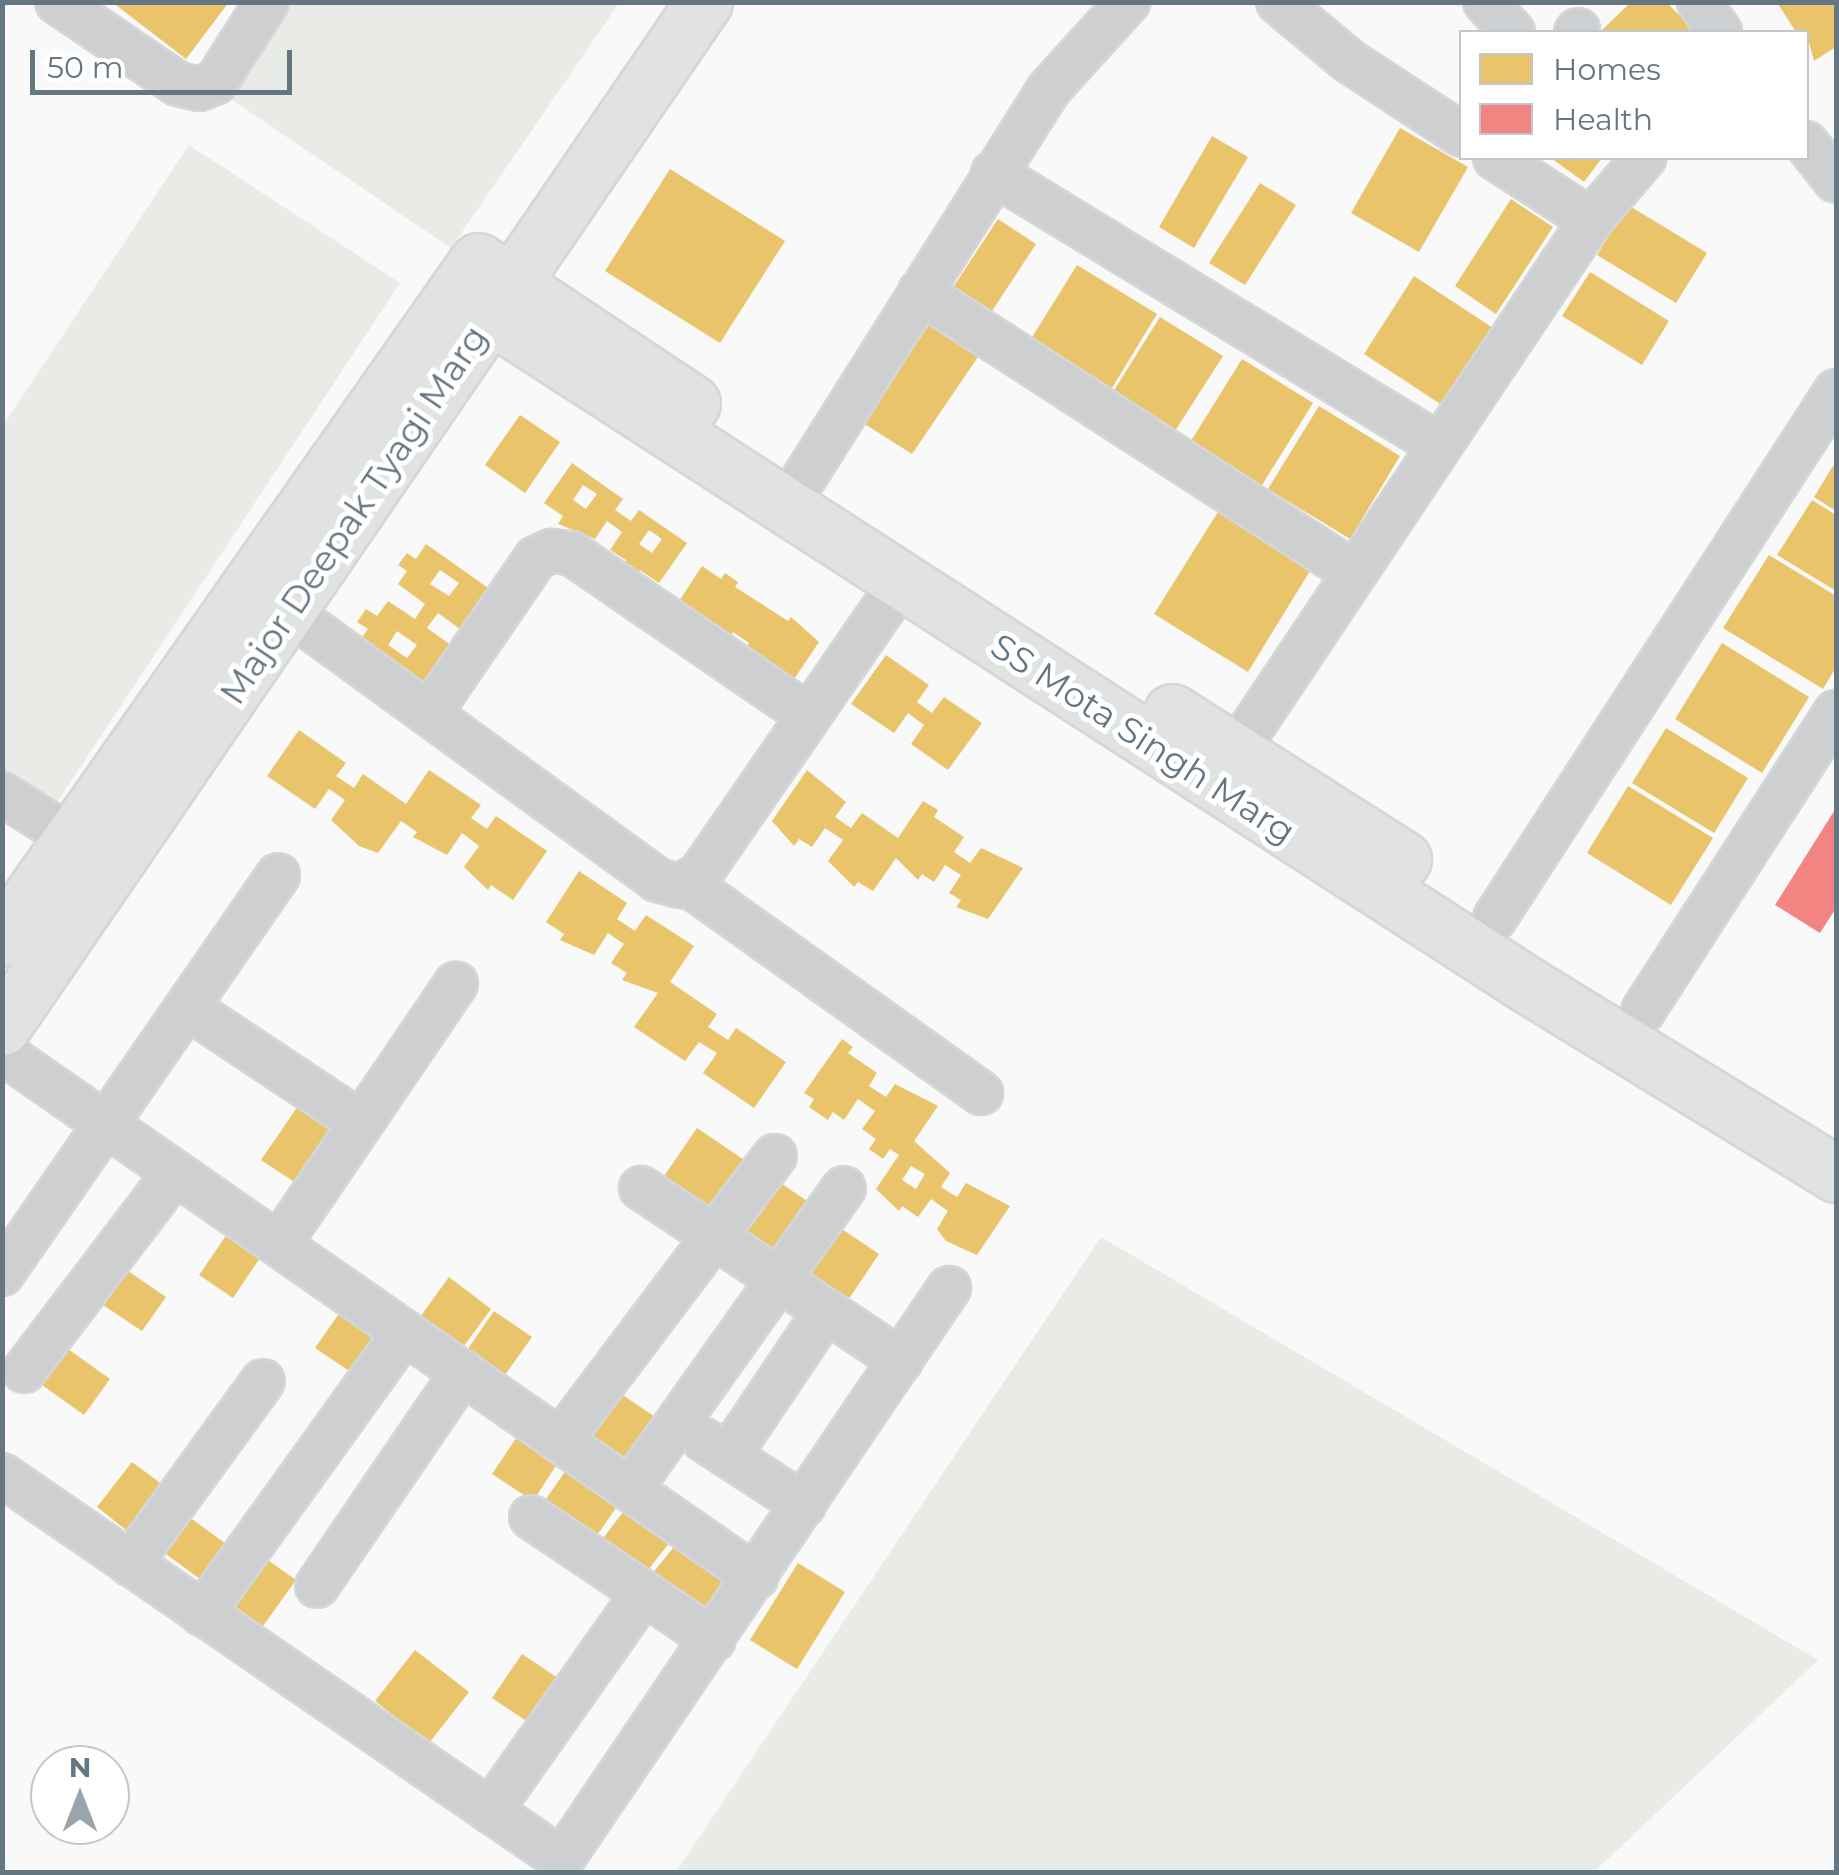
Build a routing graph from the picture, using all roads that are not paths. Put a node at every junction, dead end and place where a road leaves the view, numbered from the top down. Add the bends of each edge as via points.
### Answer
1 (57, 2) edge
2 (267, 2) edge
3 (664, 2) edge
4 (704, 2) edge
5 (1128, 2) edge
6 (1278, 2) edge
7 (1485, 2) edge
8 (1699, 2) edge
9 (1088, 17) edge
10 (1510, 30) edge
11 (1719, 30) edge
12 (1459, 133) edge
13 (1809, 147) edge
14 (1498, 160) edge
15 (1642, 160) edge
16 (993, 174) junction
17 (1836, 181) edge
18 (1591, 220) junction
19 (483, 289) junction
20 (920, 292) junction
21 (1836, 391) edge
22 (1439, 445) junction
23 (804, 478) junction
24 (1353, 572) junction
25 (901, 583) junction
26 (290, 613) junction
27 (1836, 712) edge
28 (429, 714) junction
29 (809, 716) junction
30 (1224, 768) junction
31 (2, 794) edge
32 (69, 836) junction
33 (114, 865) junction
34 (278, 875) dead end
35 (688, 884) junction
36 (1495, 918) junction
37 (2, 938) edge
38 (456, 984) dead end
39 (188, 1008) junction
40 (1643, 1011) junction
41 (2, 1027) edge
42 (2, 1052) edge
43 (981, 1092) dead end
44 (361, 1123) junction
45 (108, 1126) junction
46 (1836, 1130) edge
47 (774, 1156) dead end
48 (175, 1172) junction
49 (1836, 1174) edge
50 (641, 1188) dead end
51 (844, 1188) dead end
52 (713, 1236) junction
53 (278, 1244) junction
54 (2, 1274) edge
55 (779, 1279) junction
56 (950, 1288) dead end
57 (825, 1312) junction
58 (406, 1332) junction
59 (901, 1361) junction
60 (24, 1371) dead end
61 (463, 1372) junction
62 (263, 1381) dead end
63 (677, 1422) junction
64 (560, 1441) junction
65 (728, 1455) junction
66 (2, 1475) edge
67 (630, 1489) junction
68 (804, 1505) junction
69 (531, 1517) dead end
70 (130, 1564) junction
71 (756, 1577) junction
72 (318, 1586) dead end
73 (644, 1593) junction
74 (202, 1614) junction
75 (714, 1640) junction
76 (490, 1811) junction

1 - 2 street via 178,84 199,90 216,82
3 - 19 street, Major Deepak Tyagi Marg
4 - 19 street, Major Deepak Tyagi Marg
5 - 9 street
6 - 12 street via 1349,61
7 - 10 street
8 - 11 street
9 - 16 street
13 - 17 street
14 - 18 street
15 - 18 street
16 - 20 street
16 - 22 street
18 - 22 street
19 - 23 street, SS Mota Singh Marg
19 - 25 street, SS Mota Singh Marg
19 - 26 street, Major Deepak Tyagi Marg
19 - 32 street, Major Deepak Tyagi Marg
20 - 23 street
20 - 24 street
21 - 36 street
22 - 24 street
23 - 30 street, SS Mota Singh Marg
24 - 30 street
25 - 29 street
25 - 30 street, SS Mota Singh Marg
26 - 28 street
26 - 33 street, Major Deepak Tyagi Marg
27 - 40 street
28 - 29 street via 536,558 551,551 571,553
28 - 35 street via 657,880
29 - 35 street
30 - 36 street, SS Mota Singh Marg
30 - 49 street, SS Mota Singh Marg
31 - 32 street
32 - 33 street
32 - 37 street, Major Deepak Tyagi Marg
33 - 41 street, Major Deepak Tyagi Marg
34 - 39 street
35 - 43 street
36 - 40 street, SS Mota Singh Marg
38 - 44 street
39 - 44 street
39 - 45 street
40 - 46 street, SS Mota Singh Marg
42 - 45 street
44 - 53 street
45 - 48 street
45 - 54 street
47 - 52 street
48 - 53 street
48 - 60 street
50 - 52 street
51 - 55 street
52 - 55 street
52 - 64 street
53 - 58 street
55 - 57 street
55 - 63 street
56 - 59 street
57 - 59 street
57 - 65 street
58 - 61 street
58 - 74 street
59 - 68 street
61 - 64 street
61 - 72 street
62 - 70 street
63 - 65 street
63 - 67 street
64 - 67 street
65 - 68 street
66 - 70 street
67 - 71 street
68 - 71 street
69 - 73 street
70 - 74 street
71 - 75 street
73 - 75 street
73 - 76 street
74 - 76 street
75 - 76 street via 575,1848 552,1854

